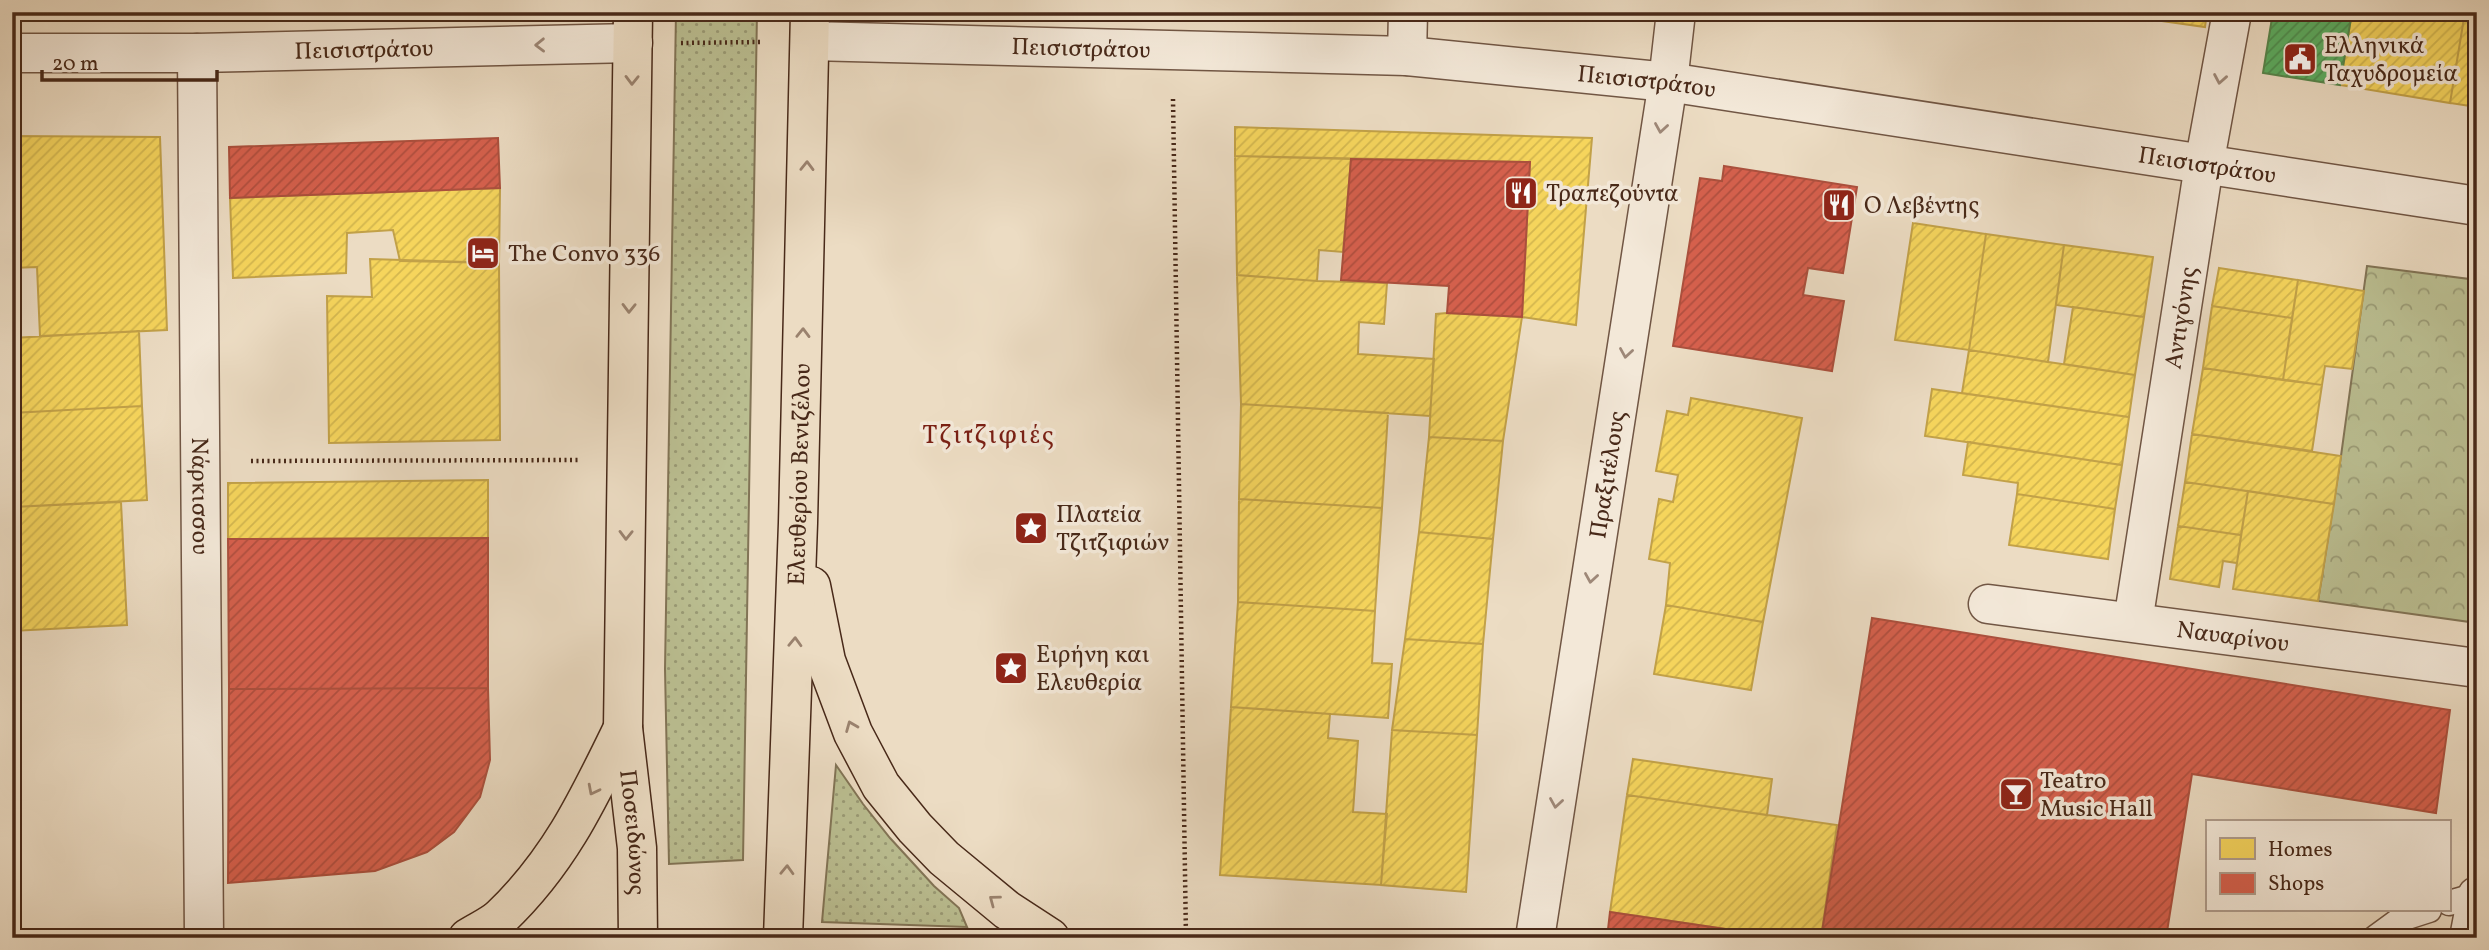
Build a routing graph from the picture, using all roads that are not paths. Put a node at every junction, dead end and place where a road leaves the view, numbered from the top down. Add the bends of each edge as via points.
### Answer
1 (1408, 12) edge
2 (1676, 12) edge
3 (2232, 12) edge
4 (810, 27) edge
5 (633, 28) edge
6 (12, 53) edge
7 (197, 53) junction
8 (1407, 56) junction
9 (1668, 82) junction
10 (2204, 165) junction
11 (2477, 206) edge
12 (799, 523) junction
13 (1988, 604) dead end
14 (2133, 622) junction
15 (2477, 668) edge
16 (623, 728) junction
17 (2477, 895) edge
18 (2450, 904) edge
19 (2423, 912) edge
20 (204, 938) edge
21 (468, 938) edge
22 (638, 938) edge
23 (783, 938) edge
24 (1050, 938) edge
25 (1535, 938) edge
26 (2375, 938) edge
27 (2469, 938) edge

1 - 8 street
2 - 9 street, Πραξιτέλους
3 -> 10 street, Αντιγόνης
4 - 8 street, Πεισιστράτου via 1172,51
12 -> 4 main road, Ελευθερίου Βενιζέλου
5 -> 7 street, Πεισιστράτου
5 -> 16 main road
6 - 7 street, Πεισιστράτου
7 - 20 street, Νάρκισσου
8 - 9 street, Πεισιστράτου
9 - 10 street, Πεισιστράτου
9 -> 25 street, Πραξιτέλους
10 - 11 street, Πεισιστράτου
10 - 14 street, Αντιγόνης
23 -> 12 main road, Ελευθερίου Βενιζέλου
24 -> 12 main road via 953,866 881,786 853,733 826,661
13 - 14 street, Ναυαρίνου
14 - 15 street, Ναυαρίνου
16 -> 21 main road via 552,861 499,919
16 - 22 main road, Ποσειδώνος via 636,848
17 - 18 lane
17 - 27 street
19 - 26 lane via 2401,919

